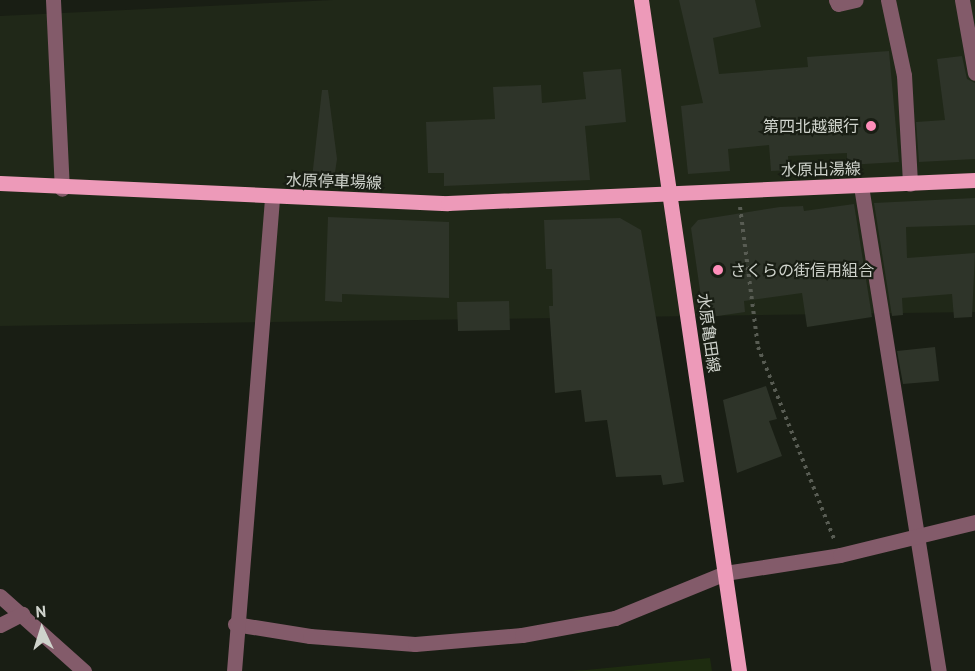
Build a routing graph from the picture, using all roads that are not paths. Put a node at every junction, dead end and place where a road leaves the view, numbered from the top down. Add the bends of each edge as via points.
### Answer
1 (53, 0) edge
2 (641, 0) edge
3 (836, 0) edge
4 (856, 0) edge
5 (888, 0) edge
6 (962, 0) edge
7 (975, 73) edge
8 (975, 180) edge
9 (0, 183) edge
10 (910, 184) junction
11 (861, 186) junction
12 (62, 189) junction
13 (668, 190) junction
14 (272, 197) junction
15 (975, 522) edge
16 (916, 535) junction
17 (725, 573) junction
18 (0, 596) edge
19 (22, 614) junction
20 (235, 624) junction
21 (0, 625) edge
22 (84, 671) edge
23 (234, 671) edge
24 (739, 671) edge
25 (939, 671) edge

1 - 12 street
2 - 13 main road, 水原亀田線
3 - 4 street via 838,4
5 - 10 street via 904,75
6 - 7 street
8 - 10 main road, 水原出湯線
9 - 12 main road, 水原停車場線
10 - 11 main road, 水原出湯線
11 - 13 main road, 水原出湯線
11 - 16 street
12 - 14 main road, 水原停車場線
13 - 14 main road, 水原停車場線 via 448,203
13 - 17 main road, 水原亀田線
14 - 20 street
15 - 16 street
16 - 17 street via 840,555
16 - 25 street
17 - 20 street via 615,618 522,635 415,644 310,636
17 - 24 main road, 水原亀田線
18 - 19 street
19 - 21 street
19 - 22 street
20 - 23 street

